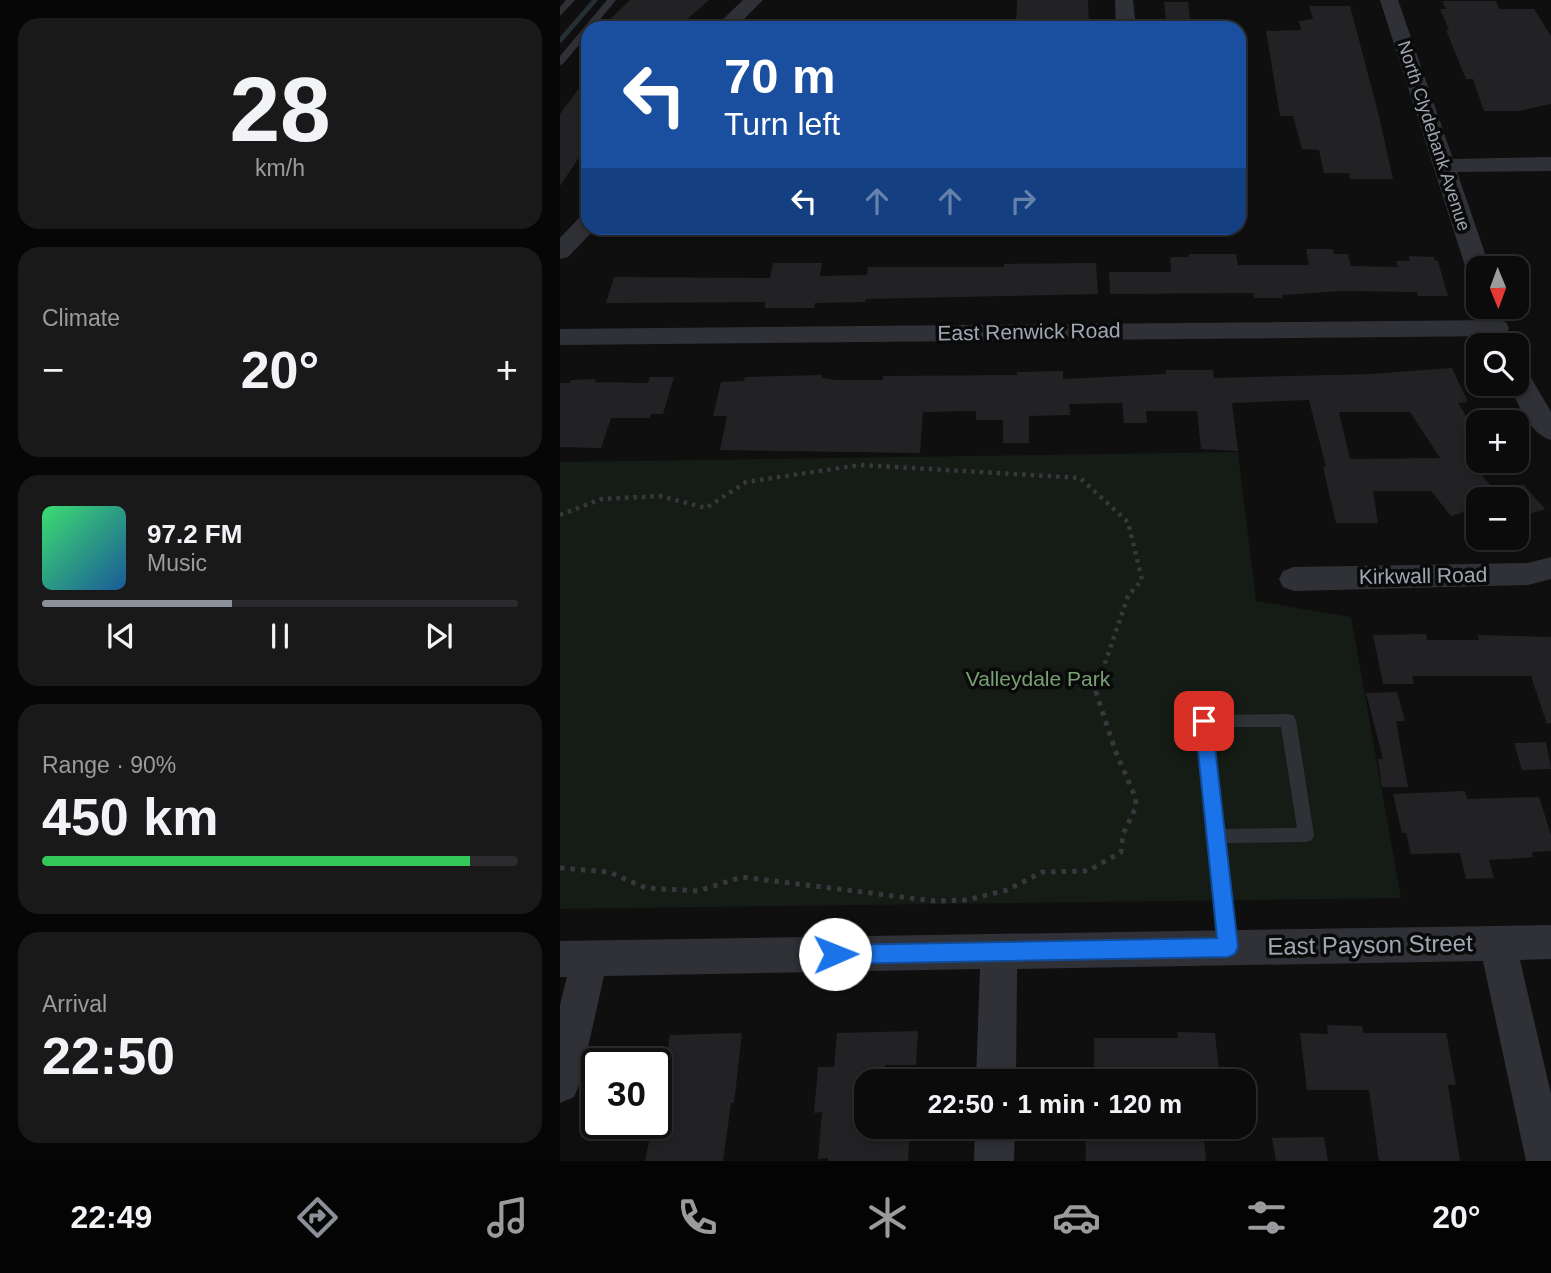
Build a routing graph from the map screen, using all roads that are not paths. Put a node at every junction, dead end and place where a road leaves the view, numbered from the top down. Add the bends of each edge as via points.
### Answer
1 (571, 0) edge
2 (612, 0) edge
3 (754, 0) edge
4 (1124, 0) edge
5 (1389, 0) edge
6 (560, 13) edge
7 (594, 21) edge
8 (732, 21) edge
9 (1126, 21) edge
10 (581, 36) edge
11 (560, 62) edge
12 (1551, 164) edge
13 (1443, 166) junction
14 (581, 230) edge
15 (560, 252) edge
16 (1474, 256) edge
17 (1497, 326) edge
18 (560, 337) edge
19 (1528, 396) edge
20 (1551, 431) edge
21 (1551, 568) edge
22 (1294, 579) dead end
23 (1216, 836) junction
24 (1551, 942) edge
25 (1498, 943) junction
26 (1228, 947) junction
27 (999, 951) junction
28 (575, 959) edge
29 (996, 1069) edge
30 (560, 1083) edge
31 (995, 1139) edge
32 (994, 1161) edge
33 (1546, 1161) edge

1 - 6 lane
2 - 7 lane
3 - 8 street
4 - 9 street
5 - 13 street, North Clydebank Avenue
10 - 11 lane
12 - 13 street
13 - 16 street, North Clydebank Avenue
14 - 15 street
17 - 18 street, East Renwick Road
19 - 20 street
21 - 22 street, Kirkwall Road via 1528,574
23 - 23 lane via 1204,721 1288,720 1306,835
23 - 26 lane
24 - 25 street, East Payson Street
25 - 26 street, East Payson Street
25 - 33 street
26 - 27 street, East Payson Street
27 - 28 street, East Payson Street
27 - 29 street
28 - 30 street
31 - 32 street

